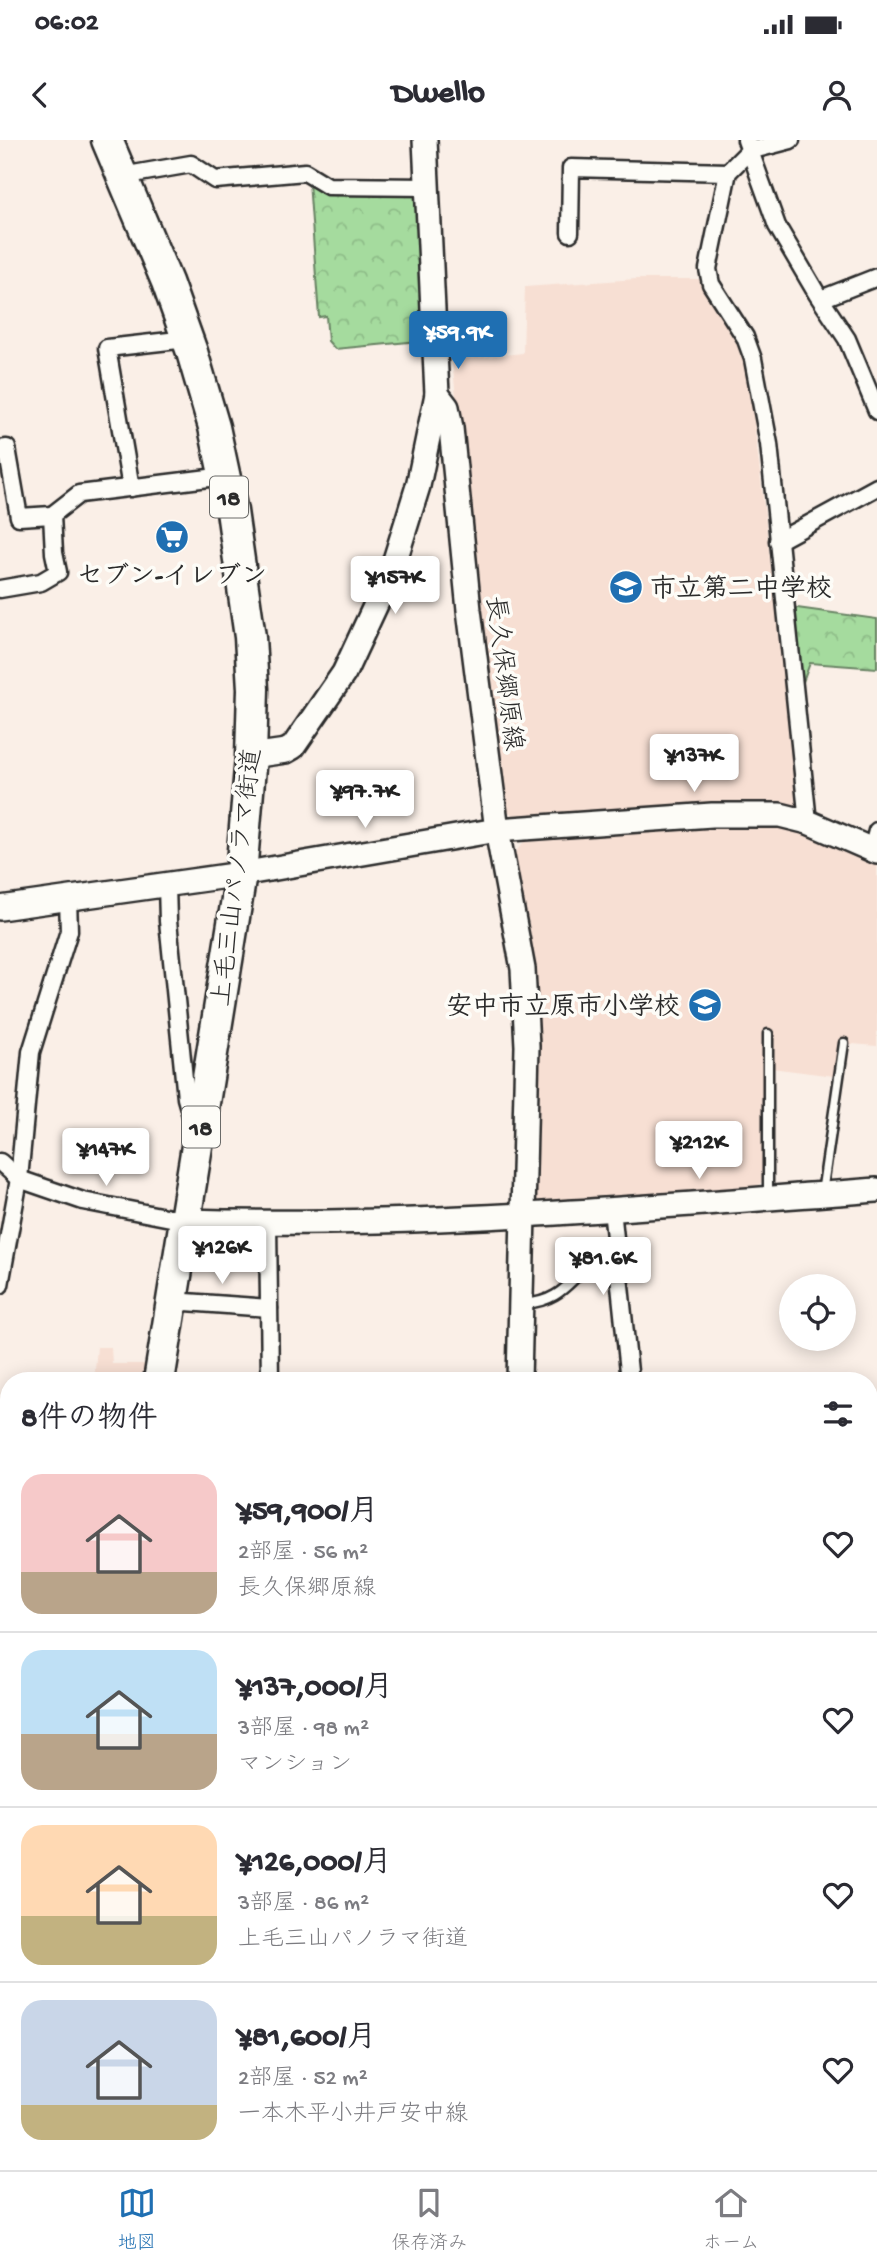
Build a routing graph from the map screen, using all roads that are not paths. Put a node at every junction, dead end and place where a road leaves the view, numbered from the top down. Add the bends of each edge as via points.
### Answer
1 (107, 140) edge
2 (425, 140) edge
3 (791, 140) edge
4 (747, 145) edge
5 (728, 172) junction
6 (122, 176) junction
7 (428, 187) junction
8 (570, 233) dead end
9 (877, 277) edge
10 (821, 299) junction
11 (187, 339) junction
12 (437, 394) junction
13 (877, 411) edge
14 (0, 449) edge
15 (225, 476) junction
16 (877, 487) edge
17 (131, 488) junction
18 (52, 514) junction
19 (778, 541) junction
20 (0, 589) edge
21 (251, 755) junction
22 (808, 822) junction
23 (497, 830) junction
24 (875, 844) edge
25 (241, 874) junction
26 (167, 884) junction
27 (68, 899) junction
28 (0, 908) edge
29 (768, 1034) dead end
30 (844, 1043) dead end
31 (202, 1120) junction
32 (0, 1162) edge
33 (19, 1179) junction
34 (877, 1190) edge
35 (822, 1194) junction
36 (768, 1198) junction
37 (612, 1209) junction
38 (524, 1214) junction
39 (186, 1221) junction
40 (268, 1223) junction
41 (617, 1252) junction
42 (0, 1285) edge
43 (172, 1301) junction
44 (522, 1305) junction
45 (269, 1308) junction
46 (160, 1372) edge
47 (270, 1372) edge
48 (519, 1372) edge
49 (629, 1372) edge

1 - 6 highway, 上毛三山パノラマ街道 / 18
2 - 7 street, 長久保郷原線
3 - 4 street
4 - 5 street
4 - 10 street via 777,226
5 - 8 street via 571,168
5 - 19 street via 708,269 711,284 753,359 769,444
6 - 7 street via 191,164 215,180 305,172 328,186
6 - 11 highway, 上毛三山パノラマ街道 / 18
7 - 12 street, 長久保郷原線
9 - 10 street
10 - 13 street via 847,339
11 - 15 highway, 上毛三山パノラマ街道 / 18
11 - 17 street via 107,348
12 - 21 street via 418,486 392,570 344,673 293,747
12 - 23 street, 長久保郷原線 via 447,407 451,428
14 - 18 street via 7,448 19,517
15 - 17 street
15 - 21 highway, 上毛三山パノラマ街道 / 18 via 250,637
16 - 19 street
17 - 18 street via 79,494
18 - 20 street via 58,572 41,582
19 - 22 street
21 - 25 highway, 上毛三山パノラマ街道 / 18
22 - 23 street via 780,815 712,815
22 - 24 street
23 - 25 street
23 - 38 street, 長久保郷原線 via 523,969 527,1046
25 - 26 street
25 - 31 highway, 上毛三山パノラマ街道 / 18
26 - 27 street
26 - 31 street via 186,1098 192,1119
27 - 28 street
27 - 33 street via 69,931 31,1052
29 - 36 lane
30 - 35 lane
31 - 39 highway, 上毛三山パノラマ街道 / 18
32 - 33 street
33 - 39 street via 108,1208
33 - 42 street
34 - 35 street
35 - 36 street
36 - 37 street
37 - 38 street
37 - 41 street
38 - 40 street
38 - 44 street, 長久保郷原線
39 - 40 street
39 - 43 highway, 上毛三山パノラマ街道 / 18
40 - 45 street
41 - 44 lane via 597,1259 560,1293
41 - 49 street
43 - 45 street
43 - 46 highway, 上毛三山パノラマ街道 / 18
44 - 48 street, 長久保郷原線
45 - 47 street

